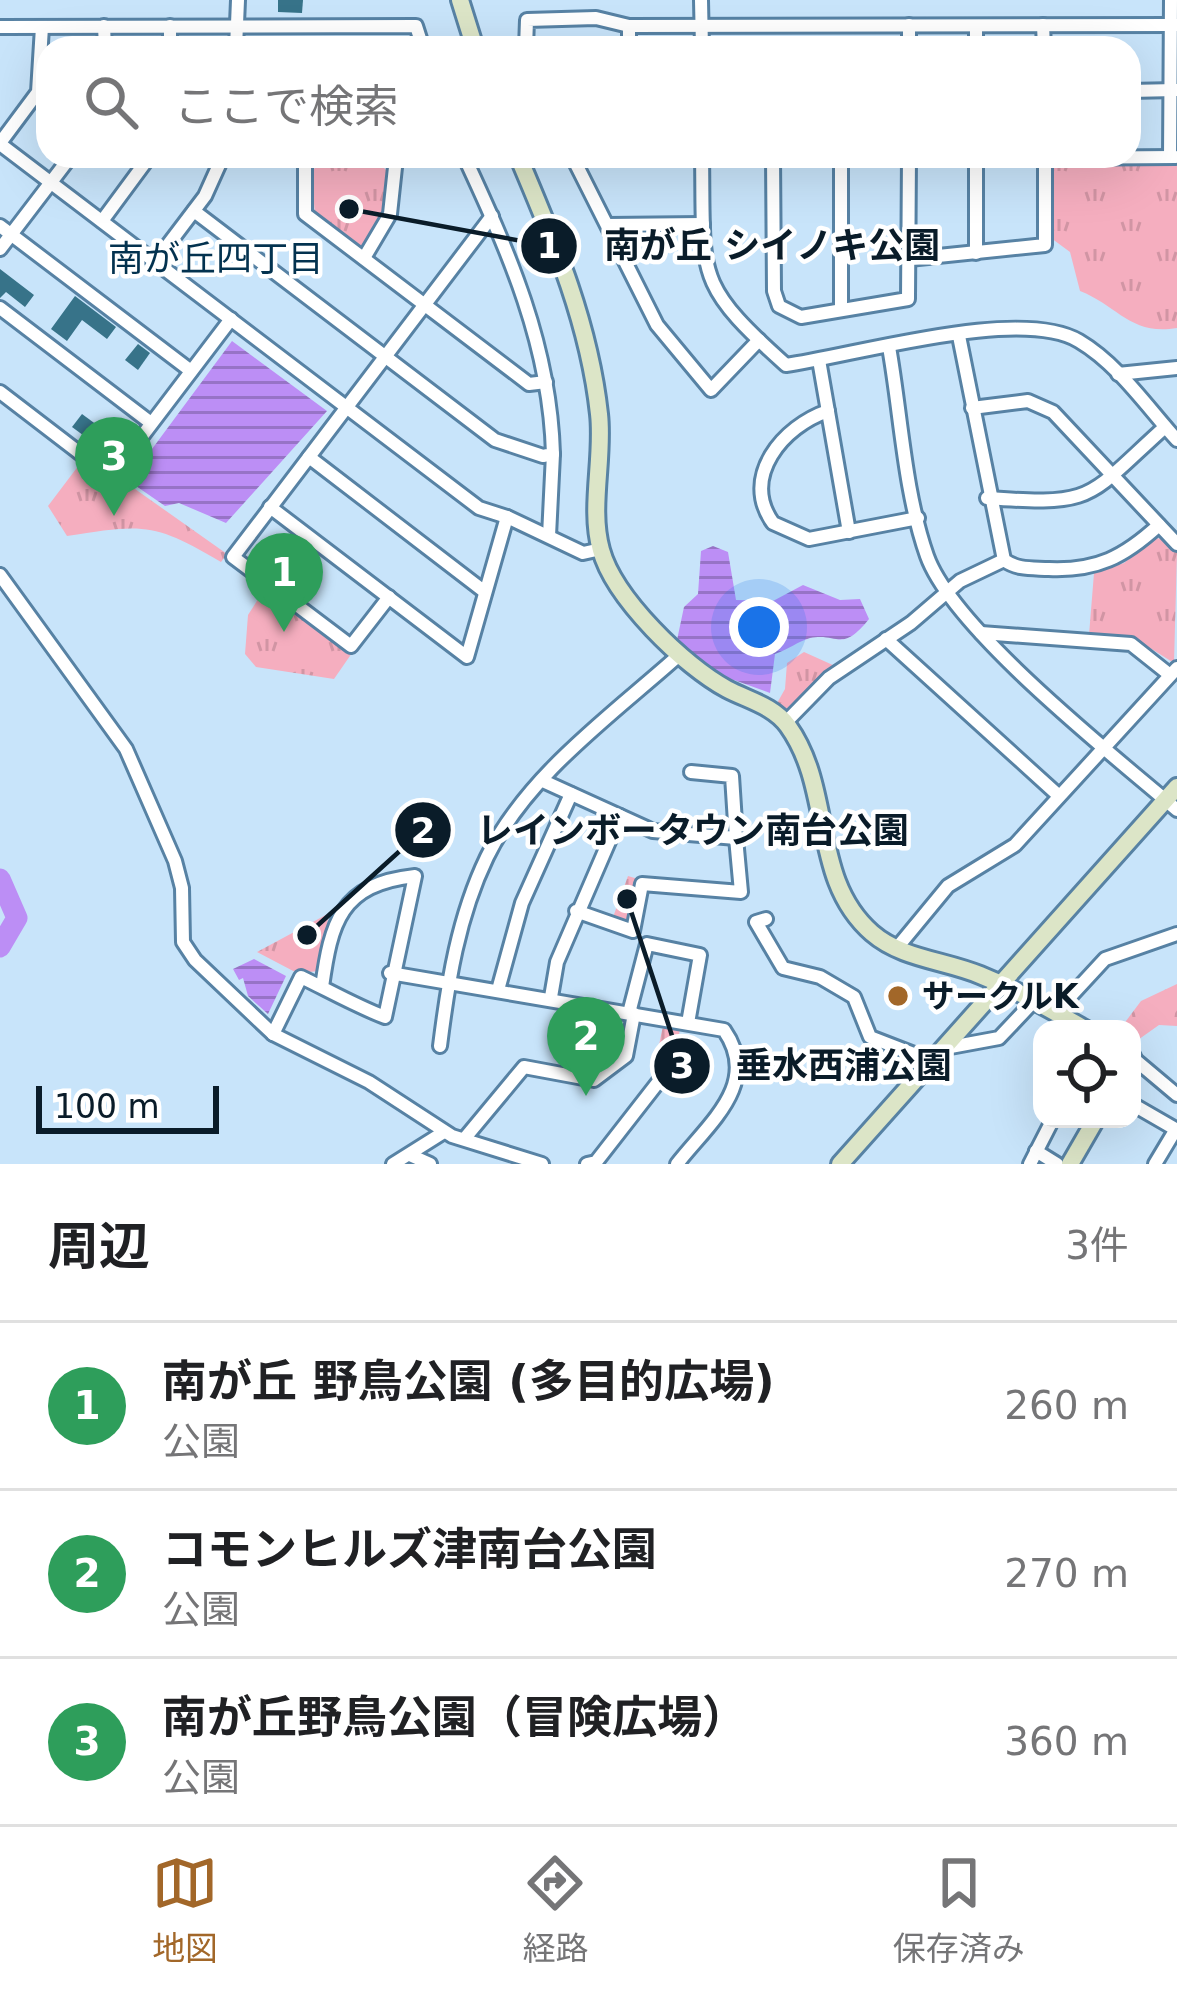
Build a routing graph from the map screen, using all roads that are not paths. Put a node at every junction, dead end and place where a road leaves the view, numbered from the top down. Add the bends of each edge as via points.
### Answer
1 (238, 0) edge
2 (460, 0) edge
3 (701, 0) edge
4 (1171, 0) edge
5 (236, 24) junction
6 (909, 25) junction
7 (1043, 25) junction
8 (1173, 25) edge
9 (104, 26) junction
10 (170, 26) junction
11 (629, 26) junction
12 (703, 26) junction
13 (976, 26) junction
14 (0, 27) edge
15 (42, 27) junction
16 (41, 36) edge
17 (104, 36) edge
18 (170, 36) edge
19 (236, 36) edge
20 (419, 36) edge
21 (472, 36) edge
22 (526, 36) edge
23 (629, 36) edge
24 (703, 36) edge
25 (909, 36) edge
26 (976, 36) edge
27 (1043, 36) edge
28 (1141, 91) edge
29 (1174, 91) edge
30 (36, 95) edge
31 (0, 143) edge
32 (1141, 158) edge
33 (1173, 158) edge
34 (62, 168) edge
35 (141, 168) edge
36 (217, 168) edge
37 (305, 168) edge
38 (395, 168) edge
39 (470, 168) edge
40 (522, 168) edge
41 (578, 168) edge
42 (702, 168) edge
43 (773, 168) edge
44 (841, 168) edge
45 (909, 168) edge
46 (976, 168) edge
47 (1045, 168) edge
48 (51, 182) junction
49 (194, 211) junction
50 (492, 216) junction
51 (102, 221) junction
52 (703, 224) junction
53 (608, 225) junction
54 (5, 231) edge
55 (0, 249) edge
56 (976, 253) junction
57 (364, 258) junction
58 (909, 259) junction
59 (155, 262) junction
60 (425, 304) junction
61 (0, 308) edge
62 (842, 310) junction
63 (230, 319) junction
64 (959, 336) junction
65 (758, 340) junction
66 (890, 347) junction
67 (386, 356) junction
68 (819, 360) junction
69 (1177, 368) edge
70 (191, 371) junction
71 (1118, 374) junction
72 (546, 382) junction
73 (0, 392) edge
74 (347, 408) junction
75 (972, 408) junction
76 (828, 411) junction
77 (151, 423) junction
78 (1165, 427) junction
79 (1177, 440) edge
80 (553, 454) junction
81 (308, 457) junction
82 (1113, 475) junction
83 (987, 497) junction
84 (271, 507) junction
85 (507, 517) junction
86 (918, 518) junction
87 (1159, 525) junction
88 (849, 532) junction
89 (549, 536) junction
90 (1177, 544) edge
91 (601, 549) junction
92 (1004, 560) junction
93 (0, 575) edge
94 (485, 592) junction
95 (946, 594) junction
96 (389, 597) junction
97 (980, 633) junction
98 (886, 639) junction
99 (678, 656) junction
100 (1173, 672) edge
101 (786, 722) junction
102 (1104, 745) junction
103 (691, 772) dead end
104 (543, 781) junction
105 (572, 794) junction
106 (1058, 795) junction
107 (1173, 799) edge
108 (620, 816) junction
109 (736, 838) junction
110 (576, 911) junction
111 (766, 920) dead end
112 (1177, 934) edge
113 (896, 950) junction
114 (390, 973) junction
115 (448, 983) junction
116 (1001, 984) junction
117 (322, 987) junction
118 (497, 990) junction
119 (551, 997) junction
120 (1034, 1001) junction
121 (1056, 1012) junction
122 (631, 1013) junction
123 (1070, 1020) edge
124 (688, 1023) junction
125 (273, 1034) junction
126 (440, 1046) dead end
127 (938, 1054) junction
128 (1141, 1066) edge
129 (663, 1076) dead end
130 (1177, 1096) edge
131 (1141, 1109) edge
132 (1048, 1128) edge
133 (1091, 1128) edge
134 (1176, 1130) edge
135 (444, 1132) junction
136 (465, 1138) junction
137 (410, 1155) junction
138 (1033, 1157) edge
139 (594, 1163) edge
140 (393, 1164) edge
141 (430, 1164) edge
142 (542, 1164) edge
143 (676, 1164) edge
144 (840, 1164) edge
145 (1058, 1164) edge
146 (1070, 1164) edge
147 (1155, 1164) edge

1 - 5 street
2 - 21 street
3 - 12 street
4 - 8 street
5 - 10 street
5 - 19 street
5 - 20 street via 416,26
6 - 12 street
6 - 13 street
6 - 25 street
7 - 8 street
7 - 13 street
7 - 27 street
8 - 29 street
9 - 10 street
9 - 15 street
9 - 17 street
10 - 18 street
11 - 12 street
11 - 22 street via 596,18 526,20
11 - 23 street
12 - 24 street
13 - 26 street
14 - 15 street
15 - 16 street
28 - 29 street
29 - 33 street
30 - 31 street
31 - 48 street
32 - 33 street
34 - 48 street
35 - 51 street
36 - 49 street
37 - 57 street via 305,214
38 - 57 street via 390,214
39 - 50 street
40 - 91 street via 588,340 603,458
41 - 53 street
42 - 52 street
43 - 62 street via 779,306 801,317
44 - 62 street
45 - 58 street
46 - 56 street
47 - 56 street via 1046,245
48 - 51 street
48 - 54 street
49 - 59 street
49 - 67 street
50 - 60 street
50 - 72 street
51 - 59 street
52 - 53 street
52 - 65 street via 708,277
53 - 65 street via 657,325 711,390
54 - 55 street
54 - 70 street
56 - 58 street
57 - 60 street
58 - 62 street via 908,299
59 - 63 street
60 - 67 street
60 - 72 street via 529,384
61 - 77 street
63 - 70 street
63 - 74 street
64 - 66 street
64 - 71 street via 1048,328 1091,349
64 - 75 street
65 - 68 street via 786,365
66 - 68 street
66 - 86 street
67 - 74 street
67 - 80 street via 495,440
68 - 76 street
69 - 71 street
70 - 77 street
71 - 78 street
72 - 80 street
73 - 77 street via 111,477
74 - 81 street
74 - 85 street via 479,508
75 - 82 street via 1018,401 1046,407
75 - 83 street
76 - 88 street
76 - 88 street via 797,424 777,447 762,505 782,531 802,539
78 - 79 street
78 - 82 street
80 - 89 street
81 - 84 street
81 - 94 street
82 - 83 street via 1075,500
82 - 87 street
83 - 92 street
84 - 96 street
84 - 96 street via 233,557 352,646
85 - 89 street
85 - 94 street
86 - 88 street
86 - 95 street
87 - 90 street
87 - 92 street via 1098,566 1014,568
89 - 91 street via 583,553
91 - 99 street
92 - 95 street
93 - 125 street via 126,749 175,861 188,951
94 - 96 street via 467,657
95 - 97 street
95 - 98 street
97 - 100 street via 1131,644
97 - 102 street
98 - 101 street
98 - 106 street
99 - 101 street
99 - 104 street
100 - 102 street
101 - 113 street via 818,798 834,880 853,914
102 - 106 street
102 - 107 street
103 - 109 street via 732,776
104 - 105 street
104 - 115 street via 489,853
105 - 108 street
105 - 118 street via 522,903
106 - 113 street via 1005,854 948,886
107 - 116 street
108 - 109 street via 653,831
108 - 110 street
109 - 110 street via 741,892 642,884 633,931
110 - 119 street
111 - 127 street via 756,922 759,931 783,968 854,997 870,1036
112 - 121 street via 1106,958
113 - 116 street
114 - 115 street
114 - 117 street via 385,1017
114 - 117 street via 415,876 374,884 338,915
115 - 118 street
115 - 126 street
116 - 120 street
116 - 127 street
117 - 125 street via 301,977
118 - 119 street
119 - 122 street
120 - 121 street
120 - 127 street via 999,1038
121 - 123 street
122 - 124 street
122 - 124 street via 647,944 700,955
122 - 136 street via 626,1056 594,1080 524,1066
124 - 143 street via 724,1030 738,1052 737,1089
125 - 135 street via 369,1082
127 - 144 street
128 - 130 street
129 - 139 street
131 - 134 street
132 - 138 street
133 - 146 street
134 - 147 street
135 - 136 street
135 - 137 street
136 - 142 street
137 - 140 street
137 - 141 street
138 - 145 street

